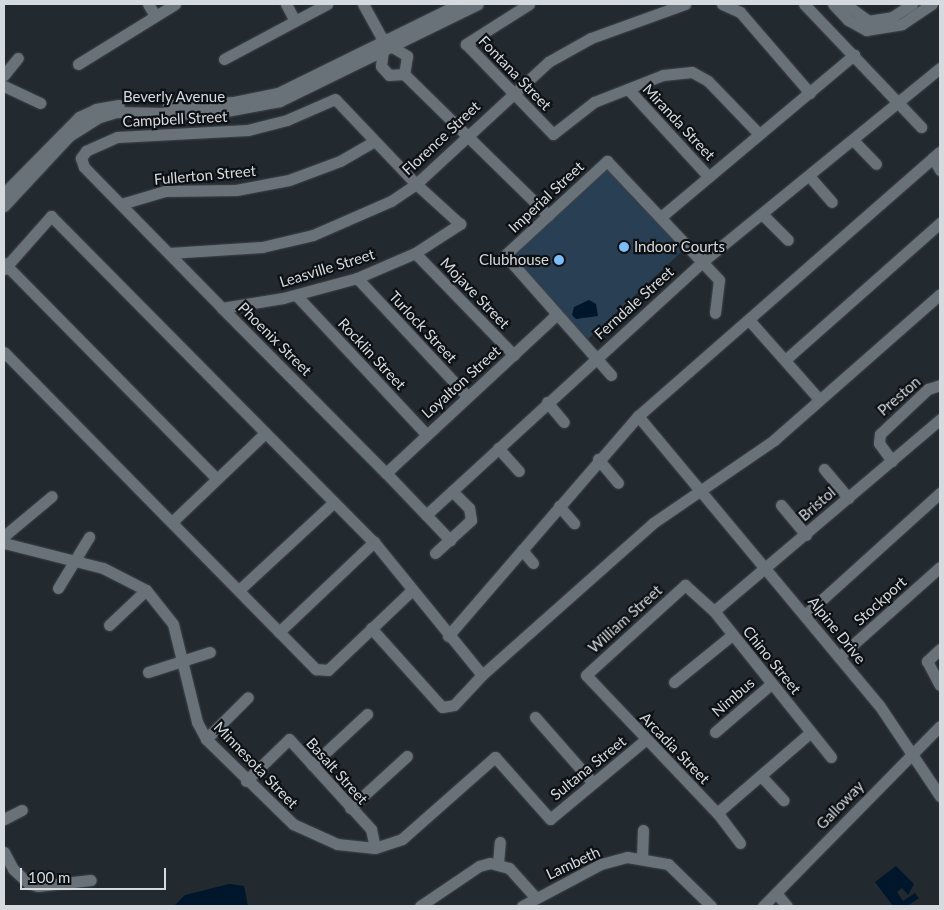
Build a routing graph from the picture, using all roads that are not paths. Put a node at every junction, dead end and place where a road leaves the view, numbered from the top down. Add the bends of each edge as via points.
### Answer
1 (148, 4) edge
2 (175, 4) edge
3 (286, 4) edge
4 (327, 4) edge
5 (363, 4) edge
6 (459, 4) edge
7 (478, 4) edge
8 (528, 4) edge
9 (685, 4) edge
10 (722, 4) edge
11 (804, 4) edge
12 (833, 4) edge
13 (845, 4) edge
14 (912, 4) edge
15 (932, 4) edge
16 (155, 15) junction
17 (294, 19) junction
18 (386, 47) junction
19 (854, 56) junction
20 (18, 58) dead end
21 (224, 58) dead end
22 (78, 64) dead end
23 (940, 68) edge
24 (404, 74) junction
25 (4, 75) edge
26 (4, 86) edge
27 (628, 89) junction
28 (810, 93) junction
29 (511, 94) junction
30 (40, 103) dead end
31 (899, 103) junction
32 (921, 127) dead end
33 (758, 134) junction
34 (467, 135) junction
35 (854, 140) junction
36 (374, 141) junction
37 (937, 155) edge
38 (81, 158) joint
39 (876, 164) dead end
40 (940, 170) edge
41 (708, 176) junction
42 (810, 177) junction
43 (416, 184) junction
44 (4, 193) edge
45 (832, 202) dead end
46 (121, 204) junction
47 (4, 206) edge
48 (548, 215) junction
49 (764, 215) junction
50 (662, 216) junction
51 (460, 224) joint
52 (940, 224) edge
53 (788, 240) dead end
54 (169, 253) junction
55 (415, 253) junction
56 (702, 262) junction
57 (5, 266) edge
58 (357, 278) junction
59 (940, 294) edge
60 (296, 295) junction
61 (222, 308) junction
62 (716, 313) dead end
63 (557, 314) junction
64 (749, 320) junction
65 (4, 352) edge
66 (514, 355) junction
67 (596, 357) junction
68 (785, 360) junction
69 (611, 375) dead end
70 (940, 384) edge
71 (467, 396) junction
72 (819, 399) junction
73 (547, 402) junction
74 (638, 416) junction
75 (940, 419) edge
76 (564, 422) dead end
77 (264, 434) junction
78 (426, 434) junction
79 (498, 448) junction
80 (598, 459) junction
81 (892, 461) junction
82 (824, 469) dead end
83 (519, 471) dead end
84 (386, 473) junction
85 (217, 478) junction
86 (618, 483) dead end
87 (452, 491) junction
88 (699, 492) junction
89 (940, 493) edge
90 (52, 496) dead end
91 (848, 498) junction
92 (334, 502) junction
93 (781, 505) dead end
94 (559, 506) junction
95 (426, 514) junction
96 (172, 522) junction
97 (574, 523) dead end
98 (806, 535) junction
99 (4, 536) edge
100 (89, 537) dead end
101 (450, 540) junction
102 (374, 542) junction
103 (4, 543) edge
104 (522, 550) junction
105 (435, 553) dead end
106 (75, 561) junction
107 (533, 563) dead end
108 (940, 567) edge
109 (767, 569) junction
110 (685, 585) joint
111 (58, 588) dead end
112 (146, 590) junction
113 (239, 590) junction
114 (412, 590) junction
115 (714, 612) junction
116 (806, 614) junction
117 (110, 625) dead end
118 (371, 628) junction
119 (279, 632) junction
120 (732, 635) junction
121 (448, 636) junction
122 (940, 649) edge
123 (210, 652) dead end
124 (839, 657) junction
125 (184, 662) junction
126 (148, 672) dead end
127 (482, 675) junction
128 (586, 675) joint
129 (674, 682) dead end
130 (771, 684) junction
131 (940, 685) edge
132 (248, 697) dead end
133 (367, 714) dead end
134 (535, 717) dead end
135 (940, 726) edge
136 (715, 732) dead end
137 (811, 732) junction
138 (206, 739) junction
139 (645, 740) junction
140 (912, 753) junction
141 (407, 756) dead end
142 (495, 757) joint
143 (831, 757) dead end
144 (312, 766) junction
145 (761, 776) junction
146 (246, 781) junction
147 (594, 782) junction
148 (940, 796) edge
149 (783, 800) dead end
150 (350, 808) junction
151 (22, 810) dead end
152 (717, 813) junction
153 (4, 819) edge
154 (643, 830) dead end
155 (500, 842) dead end
156 (740, 843) dead end
157 (376, 848) junction
158 (4, 852) edge
159 (642, 858) junction
160 (498, 863) junction
161 (92, 880) dead end
162 (776, 893) junction
163 (536, 897) junction
164 (420, 906) edge
165 (522, 906) edge
166 (711, 906) edge
167 (763, 906) edge
168 (787, 906) edge

1 - 16 street
2 - 16 street
3 - 17 street
4 - 17 street
5 - 18 street
6 - 18 street, Beverly Avenue
7 - 18 street, Beverly Avenue
8 - 29 street, Fontana Street via 466,44
9 - 29 street, Florence Street via 571,48
10 - 28 street via 740,12
11 - 19 street
12 - 15 street via 848,20 866,30 902,24
13 - 14 street via 868,21 892,17
16 - 22 street
17 - 21 street
18 - 24 street via 407,56
18 - 24 street via 384,71
18 - 44 street, Beverly Avenue via 258,98 206,105 96,108 63,130
18 - 47 street, Beverly Avenue via 280,101 241,111 210,114 116,112 100,117 70,136
19 - 28 street
19 - 31 street
20 - 25 street
23 - 31 street, Ferndale Street
24 - 34 street
26 - 30 street
27 - 29 street, Fontana Street via 594,102 553,134
27 - 33 street via 663,76 692,72 708,81
27 - 41 street, Miranda Street
28 - 33 street
29 - 34 street, Florence Street
31 - 32 street
31 - 35 street, Ferndale Street
33 - 41 street
34 - 43 street, Florence Street
34 - 48 street
35 - 39 street
35 - 42 street, Ferndale Street
36 - 38 street, Campbell Street via 340,104 328,99 302,114 248,130 117,137 86,151
36 - 43 street, Campbell Street
36 - 46 street, Fullerton Street via 340,161 289,180 236,190 165,192
37 - 40 street
37 - 64 street
38 - 46 street, Phoenix Street via 84,167
41 - 50 street
42 - 45 street
42 - 49 street, Ferndale Street
43 - 51 street, Campbell Street
43 - 54 street, Florence Street via 391,201 313,235 262,247
46 - 54 street, Phoenix Street
48 - 50 street, Imperial Street via 607,161
48 - 63 street, Imperial Street via 504,255
49 - 53 street
49 - 56 street, Ferndale Street
50 - 56 street
51 - 55 street, Leasville Street
52 - 68 street
54 - 61 street, Phoenix Street
55 - 58 street, Leasville Street
55 - 66 street, Mojave Street
56 - 62 street via 719,280
56 - 67 street, Ferndale Street
57 - 77 street via 51,216
57 - 85 street
58 - 60 street, Leasville Street
58 - 71 street, Turlock Street
59 - 72 street
60 - 61 street, Leasville Street
60 - 78 street, Rocklin Street
61 - 84 street, Phoenix Street
63 - 66 street, Loyalton Street
63 - 67 street
64 - 68 street
64 - 74 street
65 - 96 street
66 - 71 street, Loyalton Street
67 - 69 street
67 - 73 street, Ferndale Street
68 - 72 street
70 - 81 street, Preston via 928,389 880,434 878,443
71 - 78 street, Loyalton Street
72 - 88 street via 760,452
73 - 76 street
73 - 79 street, Ferndale Street
74 - 80 street
74 - 88 street, Alpine Drive
75 - 81 street, Bristol
77 - 85 street
77 - 92 street
78 - 84 street, Loyalton Street
79 - 83 street
79 - 87 street, Ferndale Street
80 - 86 street
80 - 94 street
81 - 91 street, Bristol
82 - 91 street
84 - 95 street, Phoenix Street
85 - 96 street
87 - 95 street, Ferndale Street
87 - 101 street via 472,516
88 - 109 street, Alpine Drive
88 - 127 street via 653,523
89 - 116 street
90 - 99 street
91 - 98 street, Bristol
92 - 102 street
92 - 113 street
93 - 98 street
94 - 97 street
94 - 104 street
95 - 101 street, Phoenix Street
96 - 113 street
98 - 109 street, Bristol
100 - 106 street
101 - 105 street
102 - 114 street
102 - 119 street
103 - 106 street, Minnesota Street
104 - 107 street
104 - 121 street
106 - 111 street
106 - 112 street, Minnesota Street via 103,568
108 - 124 street, Stockport
109 - 115 street, Bristol
109 - 116 street, Alpine Drive
110 - 115 street, Chino Street
110 - 128 street, William Street
112 - 117 street
112 - 125 street, Minnesota Street via 173,624
113 - 119 street
114 - 118 street
114 - 121 street
115 - 120 street, Chino Street
116 - 124 street, Alpine Drive
118 - 119 street via 322,672
118 - 127 street via 442,707 454,706
120 - 129 street
120 - 130 street, Chino Street
121 - 127 street
122 - 131 street via 927,661
123 - 125 street
124 - 140 street, Alpine Drive
125 - 126 street
125 - 138 street, Minnesota Street via 197,722
128 - 139 street, Arcadia Street
130 - 136 street, Nimbus
130 - 137 street, Chino Street
132 - 138 street
133 - 144 street
134 - 147 street
135 - 140 street, Galloway
137 - 143 street, Chino Street
137 - 145 street
138 - 146 street, Minnesota Street
139 - 147 street, Sultana Street
139 - 152 street, Arcadia Street
140 - 148 street, Alpine Drive
140 - 162 street, Galloway
141 - 150 street
142 - 147 street, Sultana Street via 550,819
142 - 157 street, Minnesota Street via 402,839
144 - 146 street, Basalt Street via 289,739
144 - 150 street, Basalt Street
145 - 149 street
145 - 152 street
146 - 157 street, Minnesota Street via 306,832 337,844
150 - 157 street, Basalt Street via 371,829
151 - 153 street
152 - 156 street, Arcadia Street
154 - 159 street
155 - 160 street
158 - 161 street via 20,876 33,884
159 - 163 street, Lambeth via 601,864
159 - 166 street, Lambeth via 677,869
160 - 163 street via 509,868
160 - 164 street via 479,866
162 - 167 street, Galloway
162 - 168 street
163 - 165 street, Lambeth

